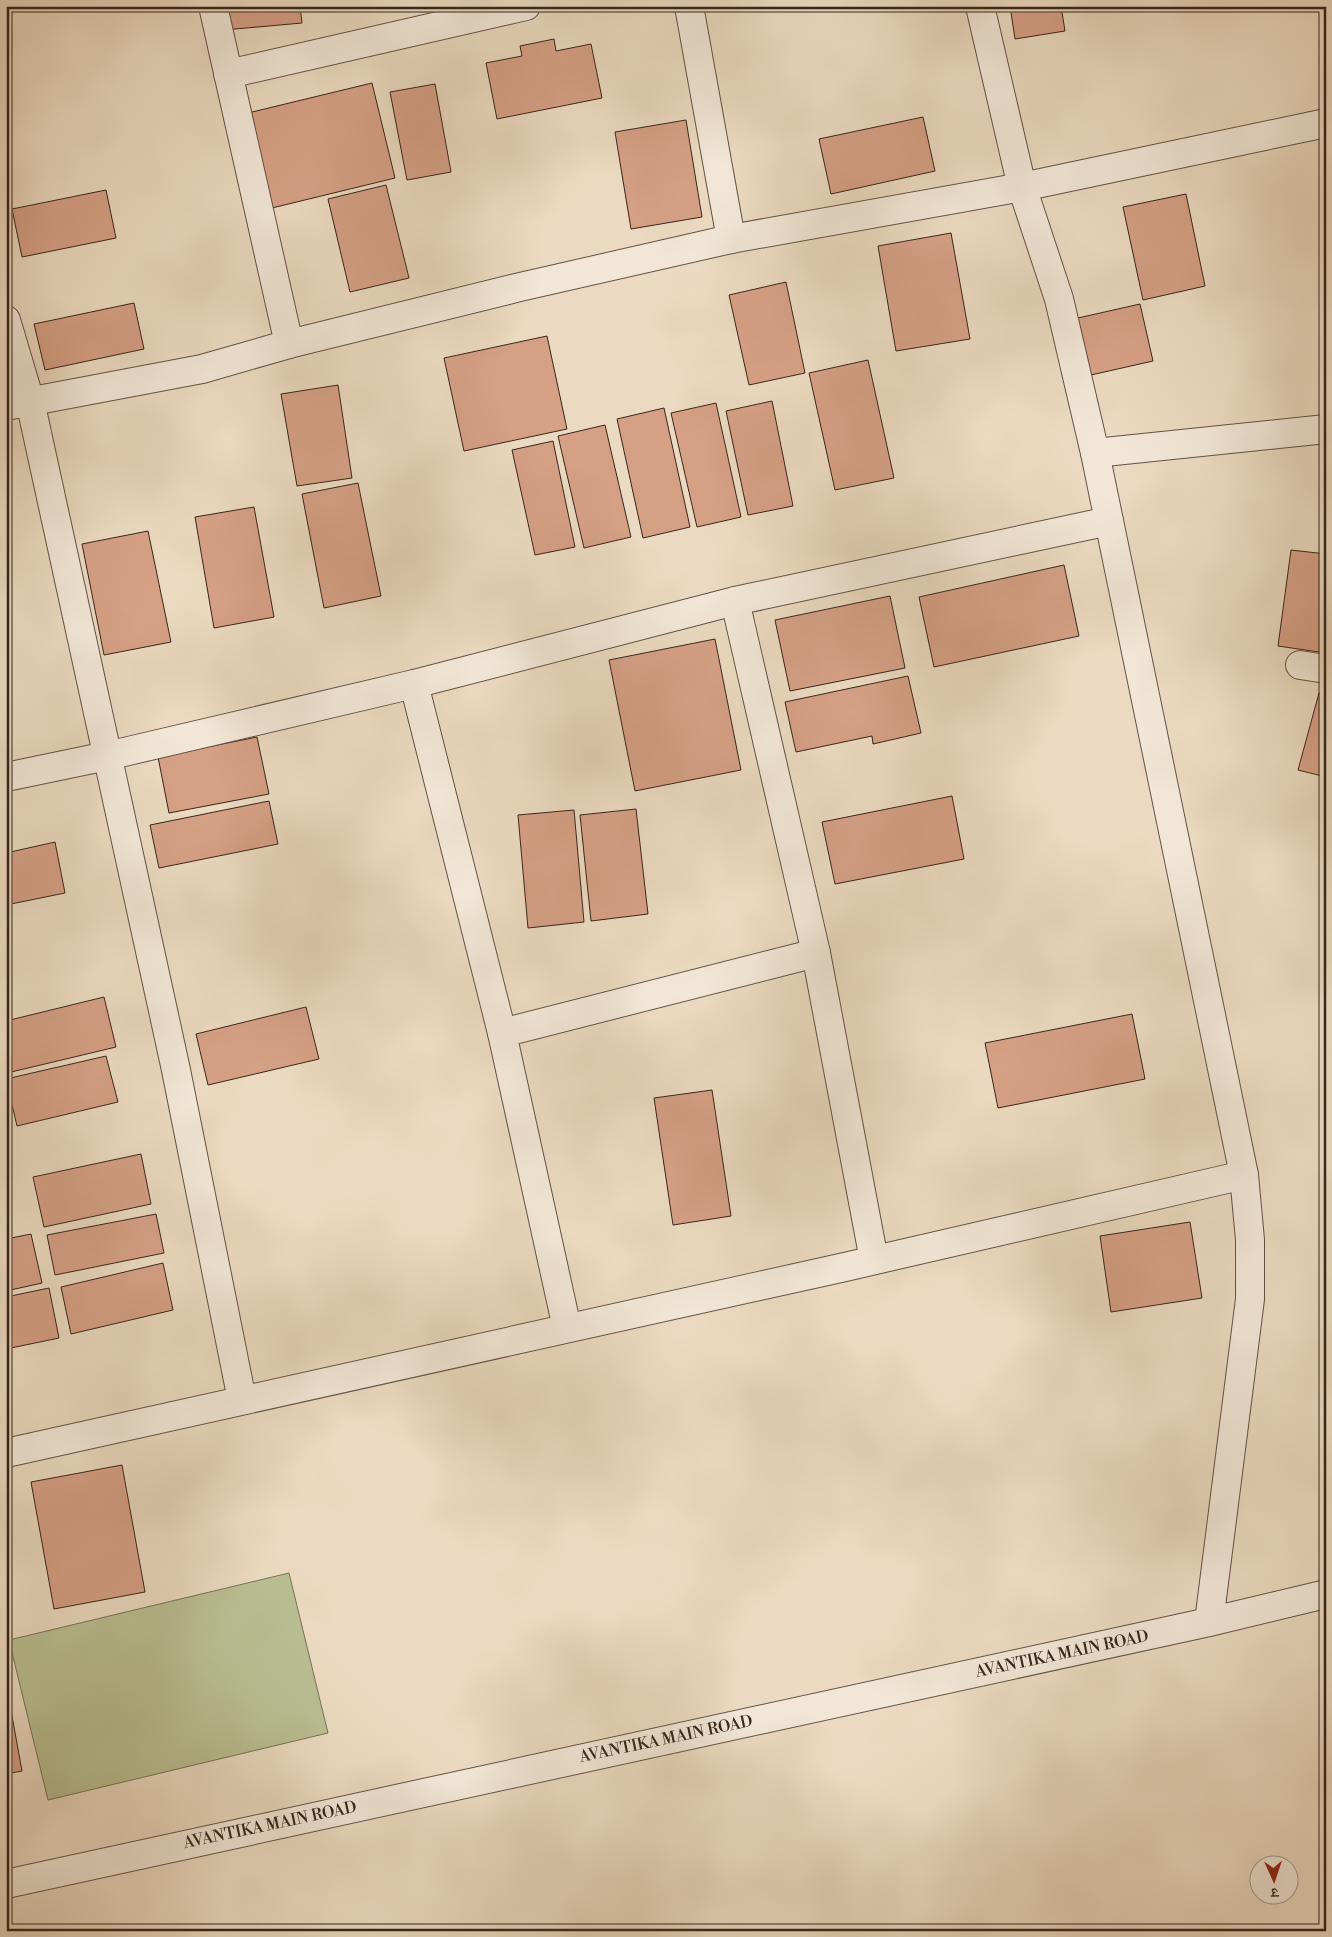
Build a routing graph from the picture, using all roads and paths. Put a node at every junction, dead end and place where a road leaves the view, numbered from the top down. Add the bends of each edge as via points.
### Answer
1 (213, 6) edge
2 (526, 6) edge
3 (689, 6) edge
4 (980, 6) edge
5 (228, 74) junction
6 (1326, 123) edge
7 (1022, 187) junction
8 (732, 239) junction
9 (6, 320) edge
10 (289, 344) junction
11 (18, 404) edge
12 (1326, 430) edge
13 (1095, 454) junction
14 (1109, 521) junction
15 (735, 602) junction
16 (414, 684) junction
17 (107, 756) junction
18 (6, 778) edge
19 (816, 953) junction
20 (502, 1033) junction
21 (1244, 1175) junction
22 (874, 1260) junction
23 (567, 1328) junction
24 (242, 1400) junction
25 (6, 1453) edge
26 (1326, 1595) edge
27 (1209, 1622) junction
28 (6, 1884) edge

1 - 5 street
2 - 5 street
3 - 8 street
4 - 7 street
5 - 10 street
6 - 7 street
7 - 8 street
7 - 13 street via 1060,299
8 - 10 street
9 - 11 street
10 - 11 street via 202,369
11 - 17 street
12 - 13 street
13 - 14 street
14 - 15 street
14 - 21 street
15 - 16 street
15 - 19 street
16 - 17 street
16 - 20 street
17 - 18 street
17 - 24 street via 176,1070
19 - 20 street
19 - 22 street
20 - 23 street
21 - 22 street
21 - 27 street via 1250,1240 1250,1299
22 - 23 street
23 - 24 street
24 - 25 street
26 - 27 street, AVANTIKA MAIN ROAD
27 - 28 street, AVANTIKA MAIN ROAD

